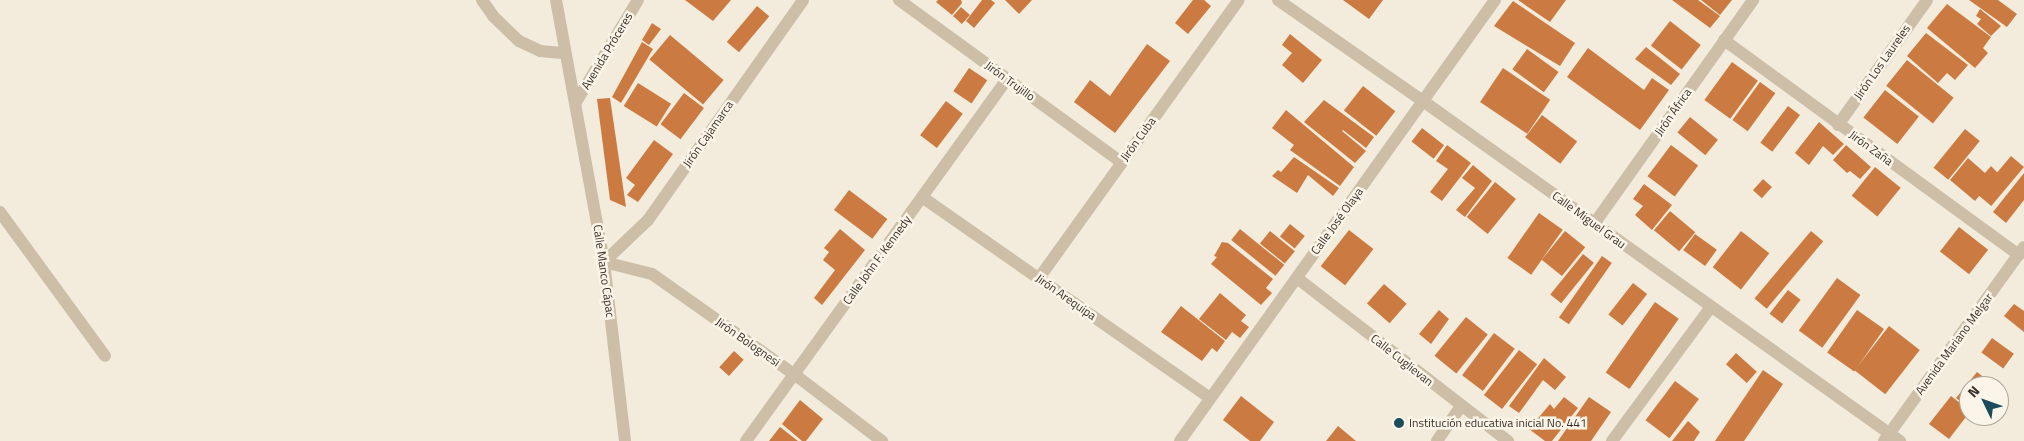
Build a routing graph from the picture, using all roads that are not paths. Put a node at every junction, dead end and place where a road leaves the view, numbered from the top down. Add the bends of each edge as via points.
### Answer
1 (482, 0) edge
2 (556, 0) edge
3 (638, 0) edge
4 (803, 0) edge
5 (899, 0) edge
6 (1239, 0) edge
7 (1278, 0) edge
8 (1495, 0) edge
9 (1753, 0) edge
10 (1910, 0) edge
11 (1924, 4) edge
12 (1724, 40) junction
13 (565, 53) junction
14 (1007, 79) junction
15 (1423, 100) junction
16 (576, 102) junction
17 (1838, 125) junction
18 (1121, 162) junction
19 (922, 197) junction
20 (0, 212) edge
21 (1594, 224) junction
22 (2021, 251) edge
23 (604, 262) junction
24 (1039, 278) junction
25 (1297, 278) junction
26 (1710, 308) junction
27 (105, 356) dead end
28 (794, 374) junction
29 (1210, 398) junction
30 (1461, 406) junction
31 (1891, 438) edge
32 (625, 441) edge
33 (746, 441) edge
34 (882, 441) edge
35 (1180, 441) edge
36 (1437, 441) edge
37 (1508, 441) edge
38 (1612, 441) edge

1 - 13 street via 493,16 519,41 540,51
2 - 13 street, Calle Manco Cápac
3 - 16 street, Avenida Próceres
4 - 23 street, Jirón Cajamarca via 648,220
5 - 14 street, Jirón Trujillo
6 - 18 street, Jirón Cuba
7 - 15 street, Calle Miguel Grau
8 - 15 street, Calle José Olaya
9 - 12 street, Jirón África
10 - 11 street
11 - 17 street, Jirón Los Laureles
12 - 17 street, Jirón Zaña
12 - 21 street, Jirón África
13 - 16 street, Calle Manco Cápac
14 - 18 street, Jirón Trujillo
14 - 19 street, Calle John F. Kennedy
15 - 21 street, Calle Miguel Grau
15 - 25 street, Calle José Olaya
16 - 23 street, Calle Manco Cápac
17 - 22 street, Jirón Zaña
18 - 24 street, Jirón Cuba
19 - 24 street, Jirón Arequipa
19 - 28 street, Calle John F. Kennedy
20 - 27 street
21 - 26 street, Calle Miguel Grau
22 - 31 street, Avenida Mariano Melgar
23 - 28 street, Jirón Bolognesi via 652,274
23 - 32 street, Calle Manco Cápac
24 - 29 street, Jirón Arequipa
25 - 29 street, Calle José Olaya
25 - 30 street, Calle Cuglievan
26 - 31 street, Calle Miguel Grau
26 - 38 street
28 - 33 street, Calle John F. Kennedy
28 - 34 street, Jirón Bolognesi
29 - 35 street, Calle José Olaya
30 - 36 street
30 - 37 street, Calle Cuglievan

